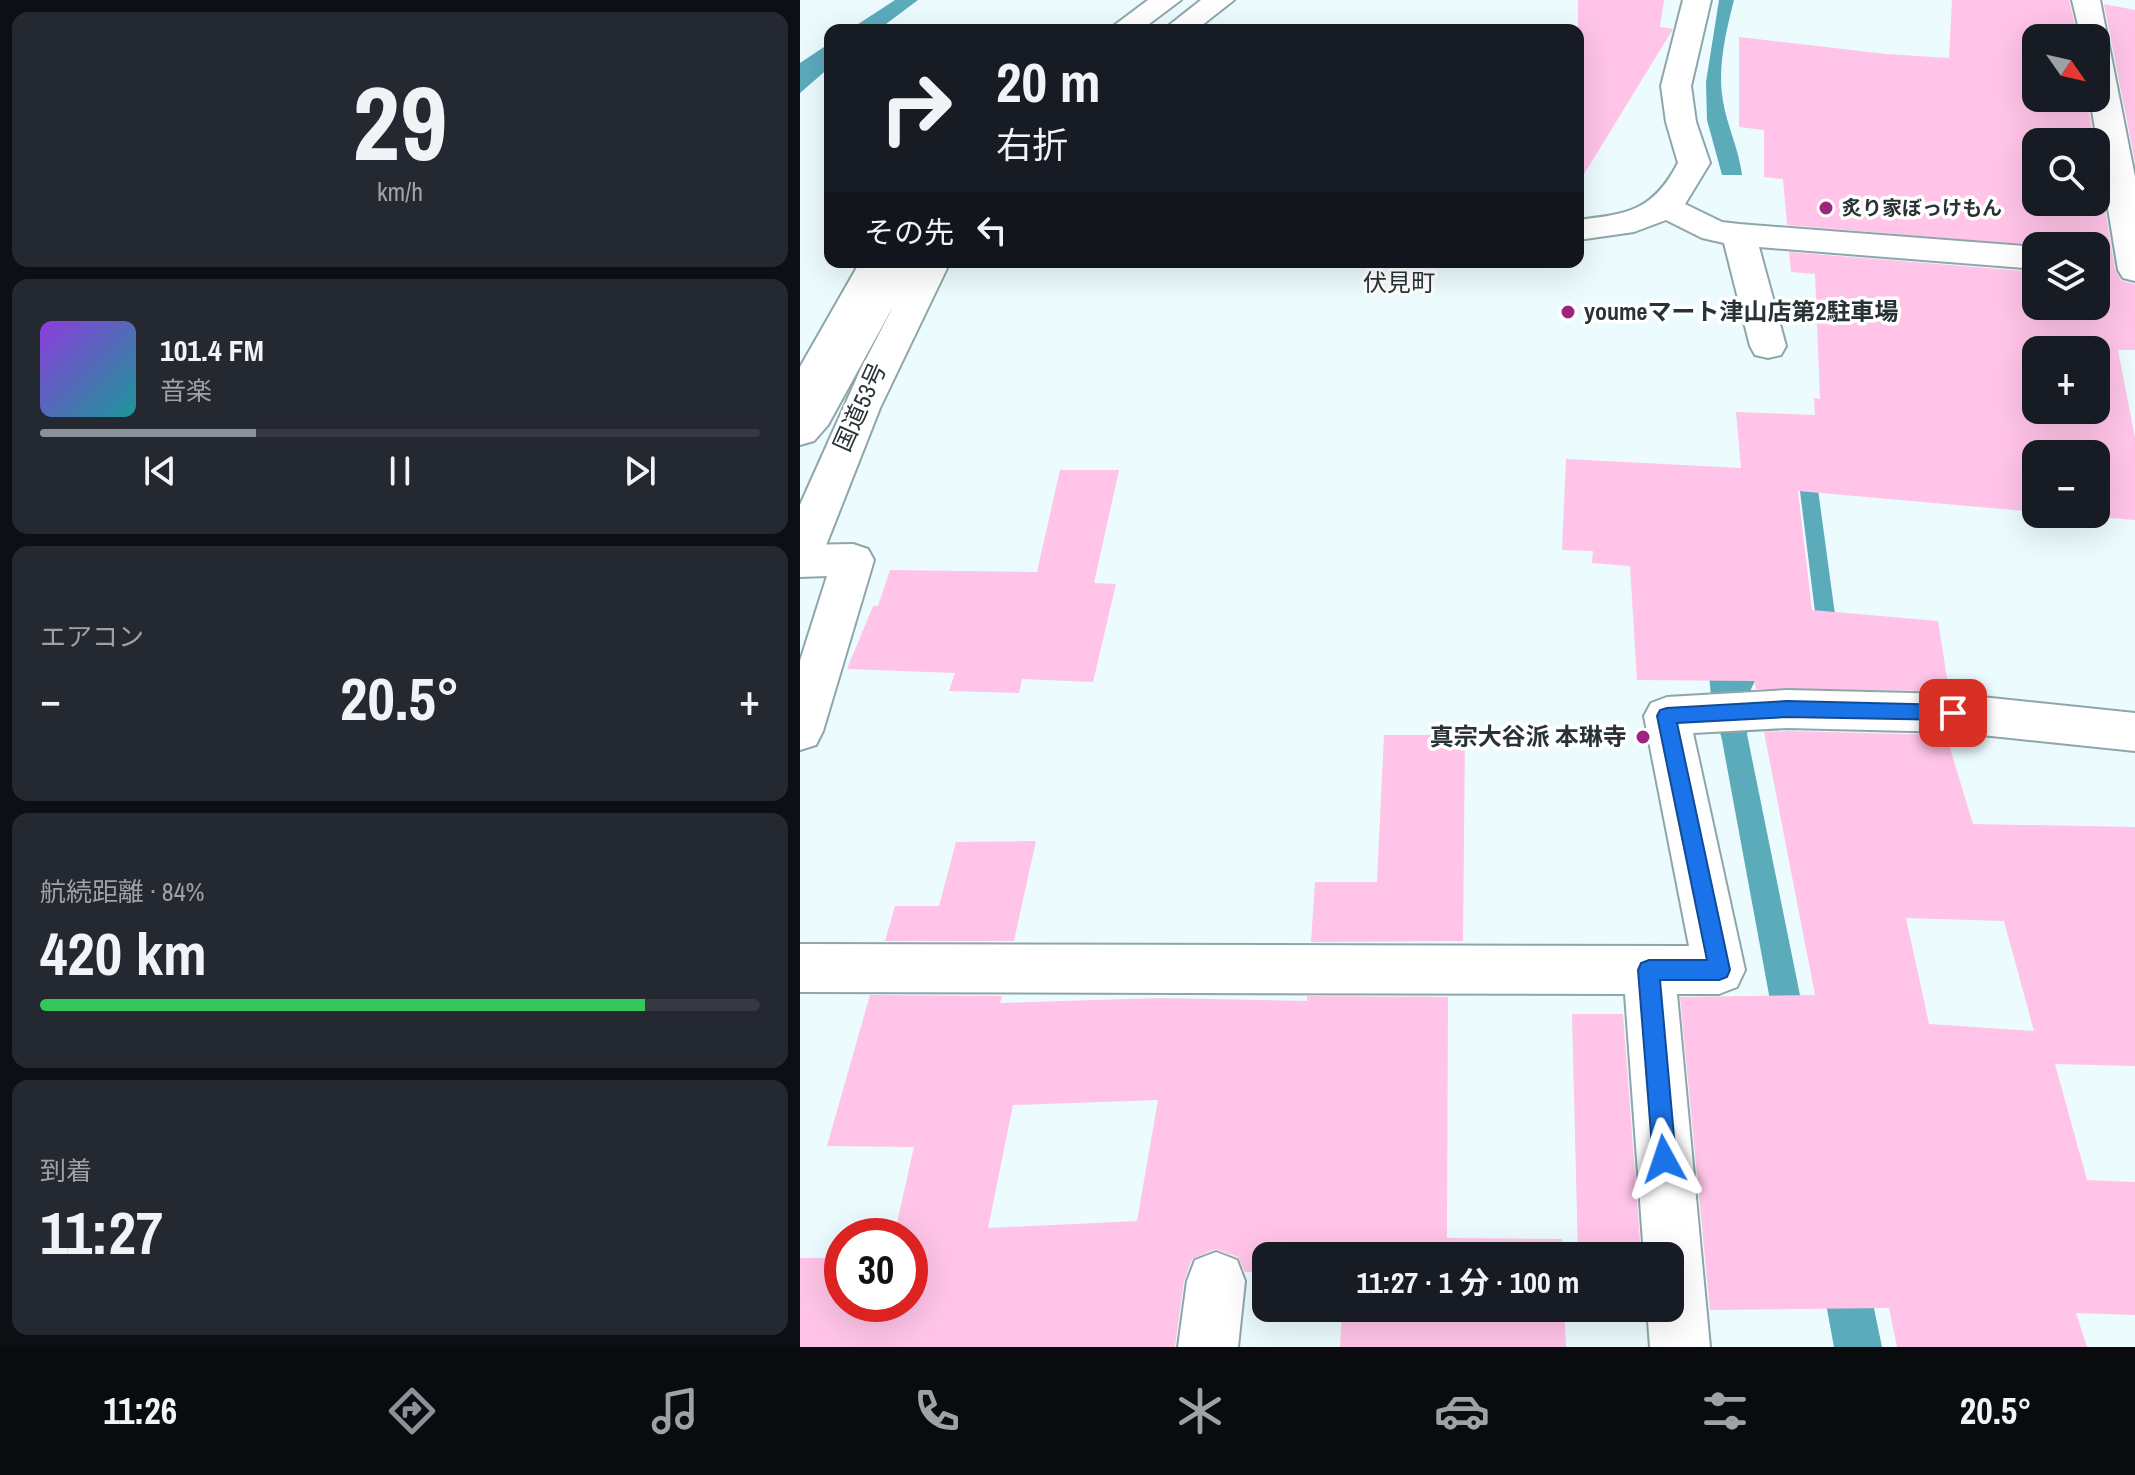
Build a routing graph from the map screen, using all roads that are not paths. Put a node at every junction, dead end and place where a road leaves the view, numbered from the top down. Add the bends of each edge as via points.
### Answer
1 (1167, 0) edge
2 (1220, 0) edge
3 (1697, 0) edge
4 (2086, 0) edge
5 (1131, 24) edge
6 (1186, 24) edge
7 (2092, 24) edge
8 (2108, 112) edge
9 (1667, 208) junction
10 (1584, 229) edge
11 (1739, 235) junction
12 (2133, 253) edge
13 (2022, 257) edge
14 (2110, 259) edge
15 (873, 268) edge
16 (906, 268) edge
17 (930, 268) edge
18 (1768, 346) dead end
19 (800, 404) edge
20 (800, 431) edge
21 (800, 560) edge
22 (800, 731) edge
23 (2135, 732) edge
24 (800, 968) edge
25 (1649, 970) junction
26 (1216, 1281) dead end
27 (1208, 1347) edge
28 (1680, 1347) edge

1 - 5 main road
2 - 6 main road
3 - 9 main road via 1676,86 1694,163
4 - 7 main road
8 - 12 main road
9 - 10 main road via 1634,222
9 - 11 main road via 1714,231
11 - 13 main road
11 - 18 main road
12 - 14 main road
15 - 19 main road
16 - 20 main road via 888,286 815,416
17 - 21 main road, 国道53号 via 880,363
21 - 22 main road via 853,560
23 - 25 main road via 1953,713 1667,716 1719,970
24 - 25 main road
25 - 28 main road
26 - 27 main road

